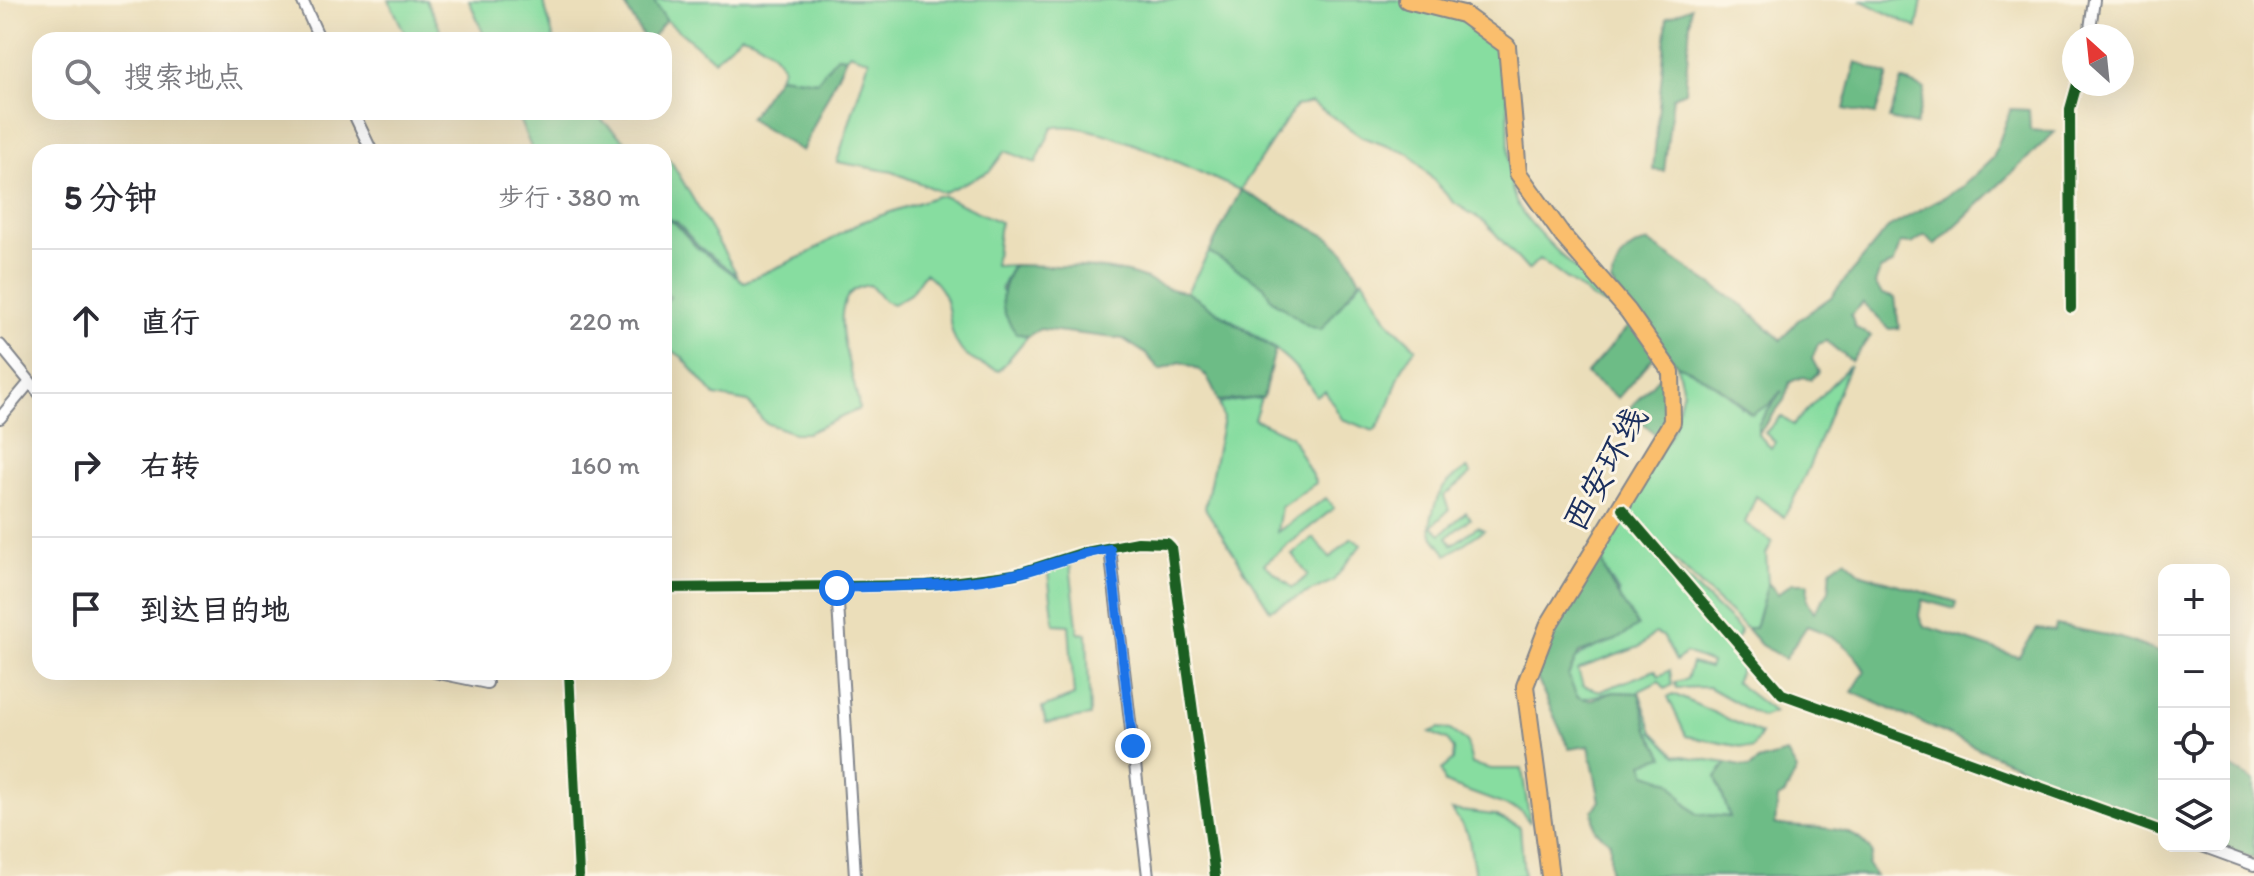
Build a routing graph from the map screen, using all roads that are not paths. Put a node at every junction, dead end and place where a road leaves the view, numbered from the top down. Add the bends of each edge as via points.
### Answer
1 (302, 0) edge
2 (1407, 0) edge
3 (2094, 0) edge
4 (2091, 24) edge
5 (316, 32) edge
6 (2074, 96) edge
7 (357, 120) edge
8 (368, 144) edge
9 (2071, 308) dead end
10 (0, 345) edge
11 (30, 382) junction
12 (32, 384) edge
13 (0, 418) edge
14 (1622, 509) junction
15 (1110, 549) junction
16 (672, 588) edge
17 (837, 588) junction
18 (473, 680) edge
19 (569, 680) edge
20 (487, 683) dead end
21 (2158, 830) edge
22 (2218, 852) edge
23 (2254, 865) edge
24 (579, 876) edge
25 (855, 876) edge
26 (1148, 876) edge
27 (1215, 876) edge
28 (1550, 876) edge

1 - 5 street
2 - 14 main road, 西安环线 via 1463,14 1507,46 1518,173 1671,372 1672,422
3 - 4 street
6 - 9 street
7 - 8 street
10 - 11 street
11 - 12 street
11 - 13 street
14 - 21 street via 1782,694
14 - 28 main road, 西安环线 via 1548,626 1525,686
15 - 17 street via 1015,574 927,585
15 - 26 street
15 - 27 street via 1138,542 1171,547
16 - 17 street
17 - 25 street
18 - 20 street
19 - 24 street
22 - 23 street

